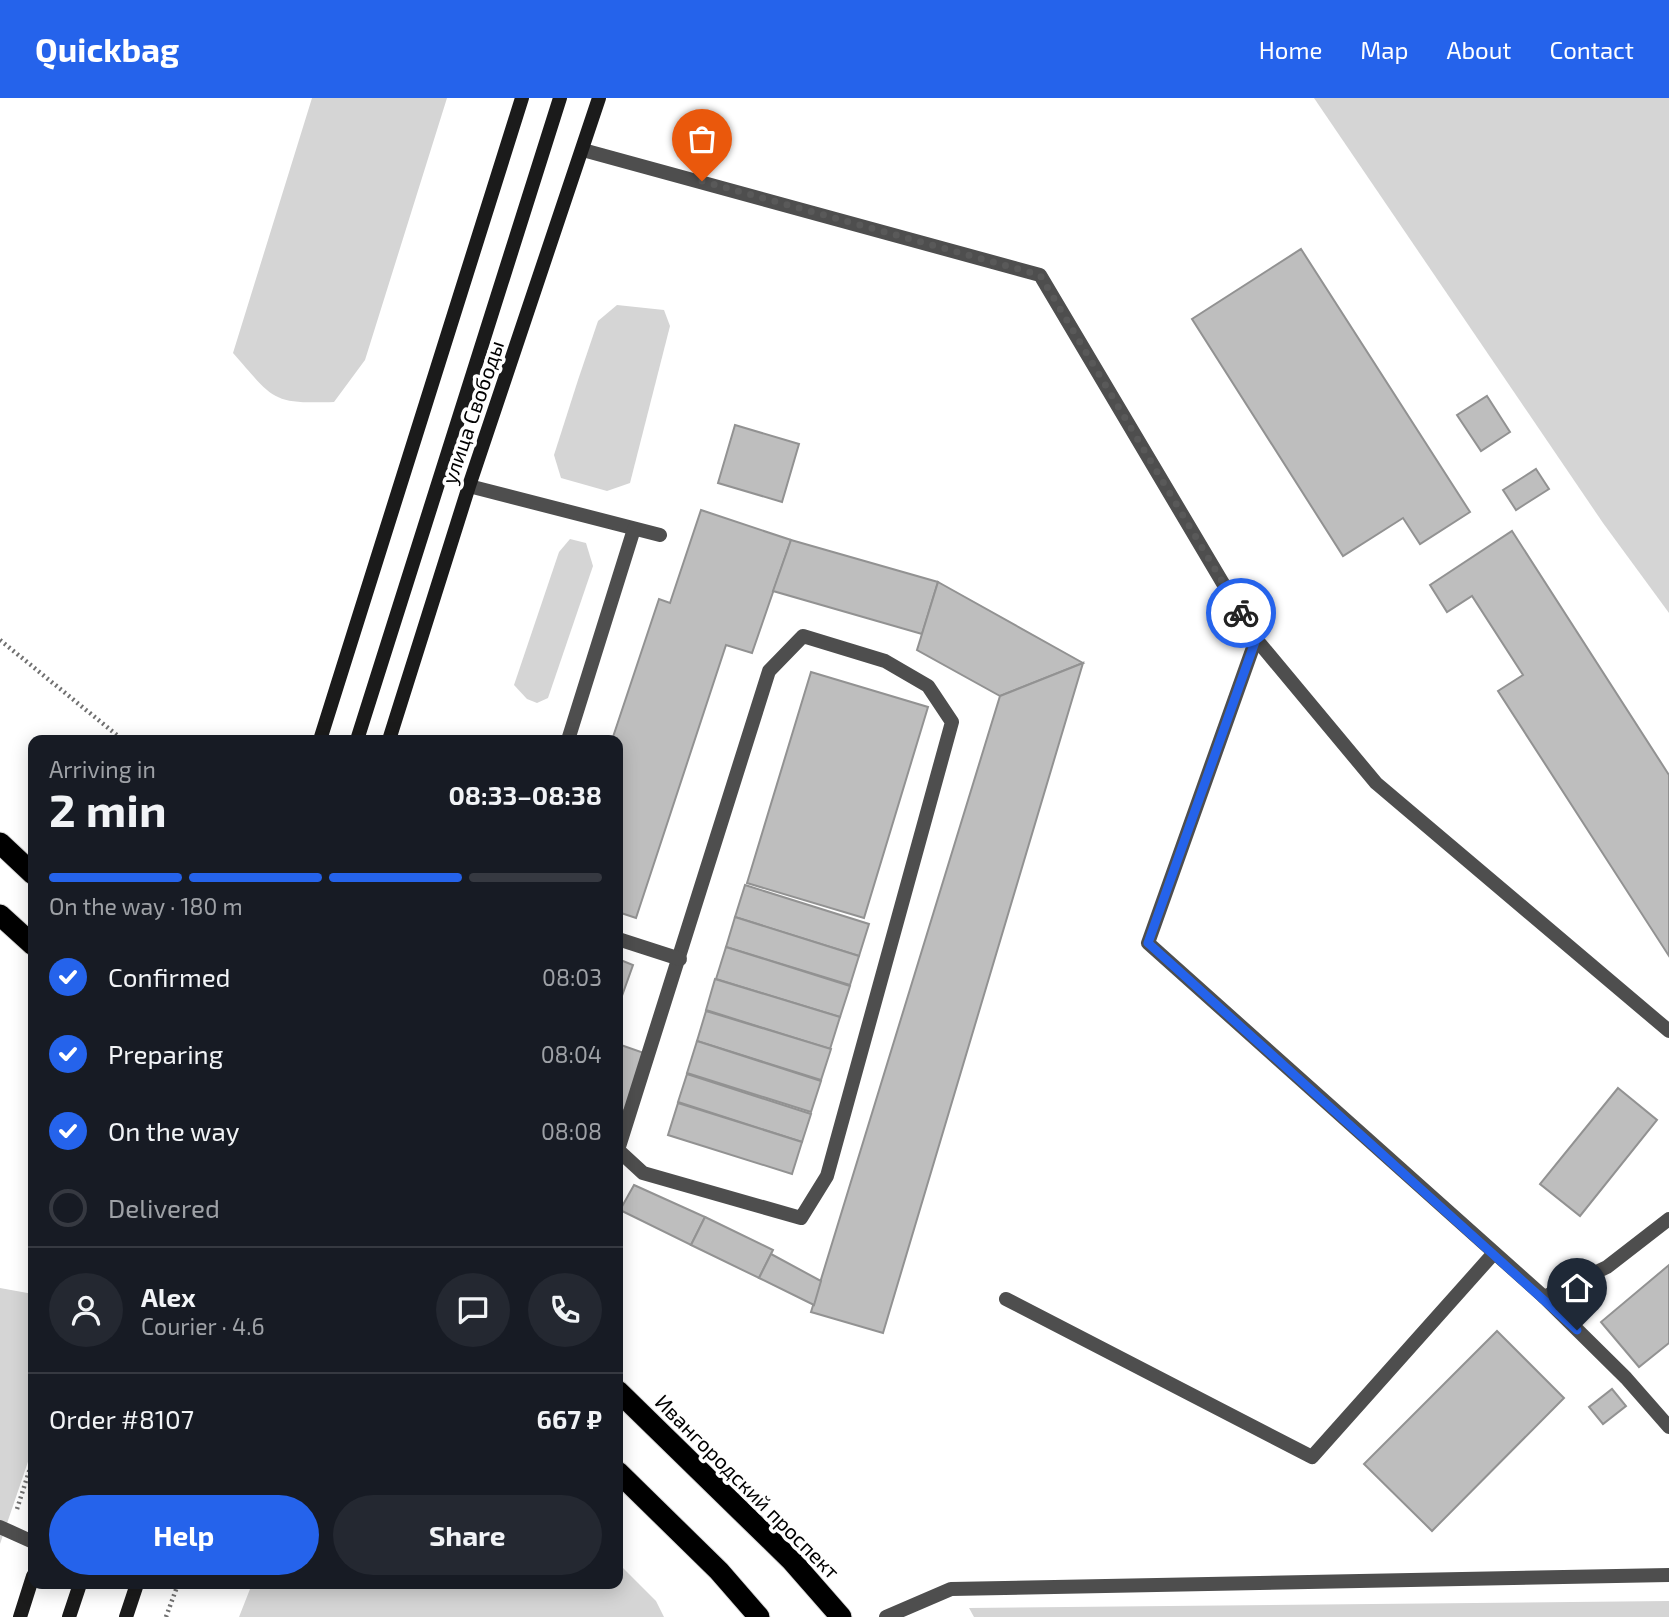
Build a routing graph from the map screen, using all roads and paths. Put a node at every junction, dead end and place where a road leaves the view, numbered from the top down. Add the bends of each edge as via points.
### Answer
1 (522, 98) edge
2 (560, 98) edge
3 (599, 98) edge
4 (583, 150) junction
5 (469, 486) junction
6 (634, 529) junction
7 (660, 535) dead end
8 (1256, 639) junction
9 (0, 640) edge
10 (116, 735) edge
11 (322, 735) edge
12 (359, 735) edge
13 (391, 735) edge
14 (570, 735) edge
15 (0, 843) edge
16 (28, 869) edge
17 (0, 915) edge
18 (28, 940) edge
19 (623, 941) edge
20 (680, 959) junction
21 (1669, 1031) edge
22 (623, 1135) edge
23 (623, 1155) edge
24 (1669, 1219) edge
25 (1494, 1253) junction
26 (1544, 1297) junction
27 (1006, 1299) dead end
28 (623, 1396) edge
29 (1669, 1427) edge
30 (623, 1477) edge
31 (0, 1527) edge
32 (28, 1540) edge
33 (1667, 1573) edge
34 (29, 1589) edge
35 (78, 1589) edge
36 (135, 1589) edge
37 (176, 1589) edge
38 (20, 1617) edge
39 (69, 1617) edge
40 (126, 1617) edge
41 (166, 1617) edge
42 (759, 1617) edge
43 (841, 1617) edge
44 (886, 1617) edge

1 - 11 main road
2 - 12 main road, улица Свободы
3 - 4 main road, улица Свободы
4 - 5 main road, улица Свободы
4 - 8 street via 1040,275
5 - 6 street
5 - 13 main road, улица Свободы
6 - 7 street
6 - 14 street
8 - 21 street via 1376,783
8 - 25 street via 1148,943
9 - 10 path
15 - 16 highway
17 - 18 highway
19 - 20 street
20 - 22 street
20 - 23 street via 769,671 803,636 885,661 928,686 952,722 827,1176 802,1218 643,1173
24 - 26 street via 1607,1267
25 - 26 street
25 - 27 street via 1312,1457
26 - 29 street
28 - 43 highway, Ивангородский проспект via 792,1561
30 - 42 highway
31 - 32 street
33 - 44 street via 951,1589
34 - 38 main road
35 - 39 main road
36 - 40 main road
37 - 41 path

